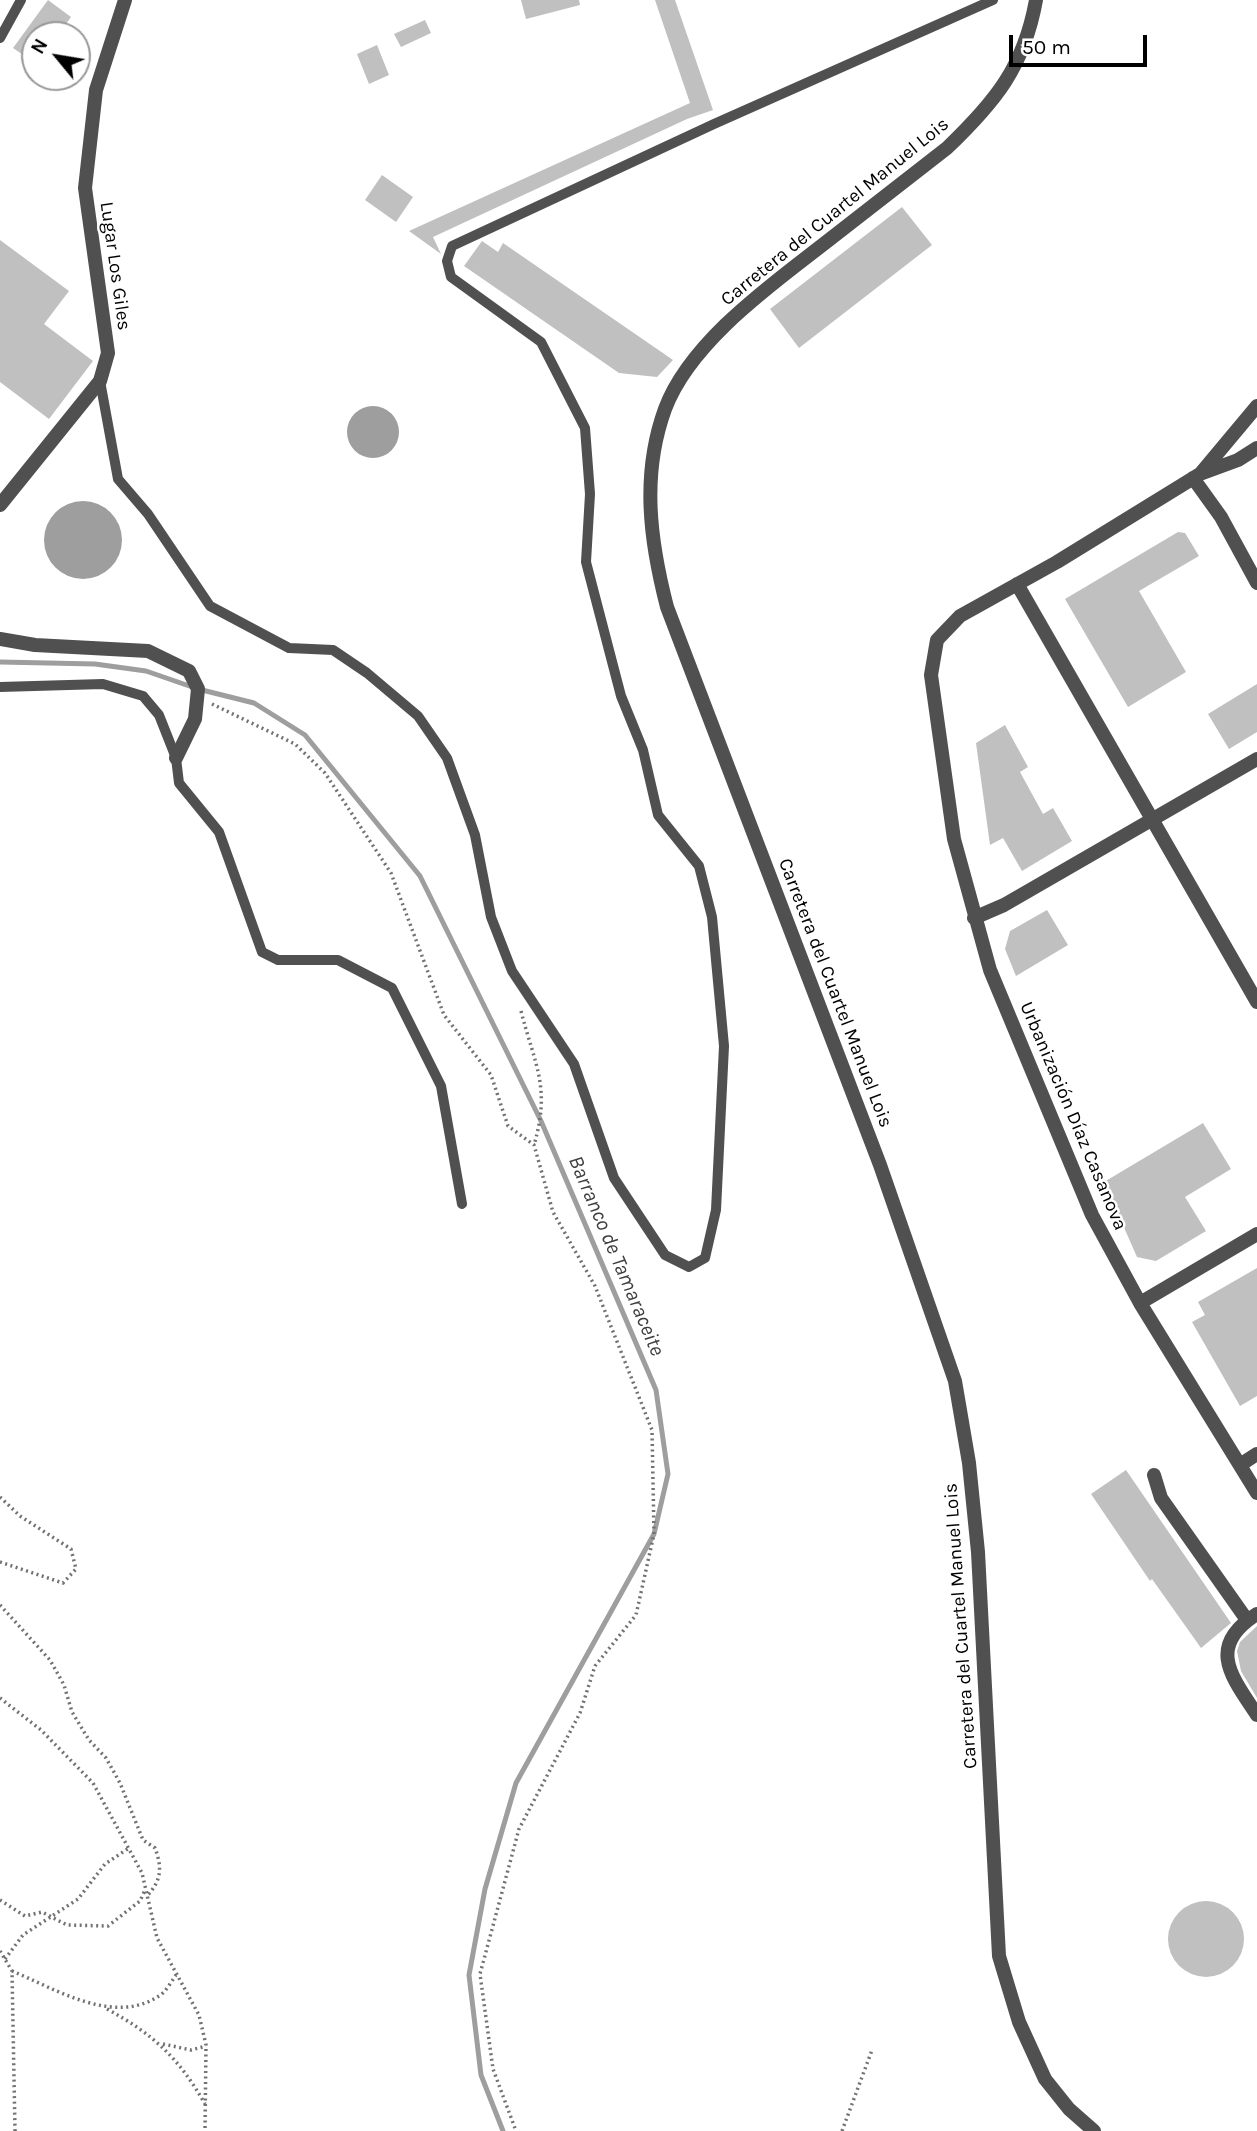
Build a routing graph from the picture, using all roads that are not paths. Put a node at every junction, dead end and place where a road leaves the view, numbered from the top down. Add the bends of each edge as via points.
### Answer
1 (21, 0) edge
2 (125, 0) edge
3 (993, 0) edge
4 (1036, 0) edge
5 (0, 38) edge
6 (100, 381) junction
7 (1257, 406) edge
8 (1257, 448) edge
9 (1196, 476) junction
10 (0, 505) edge
11 (1257, 583) edge
12 (1017, 584) junction
13 (0, 639) edge
14 (0, 687) edge
15 (176, 758) junction
16 (1257, 759) edge
17 (1152, 821) junction
18 (974, 918) junction
19 (1257, 1002) edge
20 (463, 1204) dead end
21 (1257, 1234) edge
22 (1140, 1303) junction
23 (1257, 1454) edge
24 (1240, 1465) junction
25 (1154, 1475) dead end
26 (1257, 1493) edge
27 (1252, 1617) edge
28 (1257, 1715) edge
29 (1094, 2131) edge

1 - 5 lane
2 - 6 street, Lugar Los Giles via 96,90 85,188 108,353
3 - 6 lane via 453,246 447,261 451,277 541,342 584,428 590,494 586,562 621,696 643,750 658,815 699,866 712,917 724,1046 716,1210 705,1258 689,1267 665,1255 614,1178 574,1064 512,971 491,917 475,835 447,758 418,716 333,650 289,648 210,606 148,514 118,479
4 - 29 street, Carretera del Cuartel Manuel Lois via 1018,63 974,123 749,303 696,358 666,407 654,452 652,549 667,607 880,1165 955,1381 978,1552 999,1956 1019,2022 1045,2079
6 - 10 street, Lugar Los Giles
7 - 9 street, Urbanización Díaz Casanova
8 - 9 street, Urbanización Díaz Casanova
9 - 11 street
9 - 12 street, Urbanización Díaz Casanova
12 - 17 street
12 - 18 street, Urbanización Díaz Casanova via 952,624 937,640 931,675 954,839
13 - 15 street via 148,650 189,671 198,689 195,719
14 - 15 lane via 103,684 143,696 159,715
15 - 20 lane via 178,783 219,832 262,952 278,960 338,960 392,988 441,1086
16 - 17 street
17 - 18 street
17 - 19 street
18 - 22 street, Urbanización Díaz Casanova via 990,970 1092,1215
21 - 22 street
22 - 24 street, Urbanización Díaz Casanova
23 - 24 street
24 - 26 street, Urbanización Díaz Casanova
25 - 27 street via 1160,1498
27 - 28 street via 1232,1632 1228,1666

